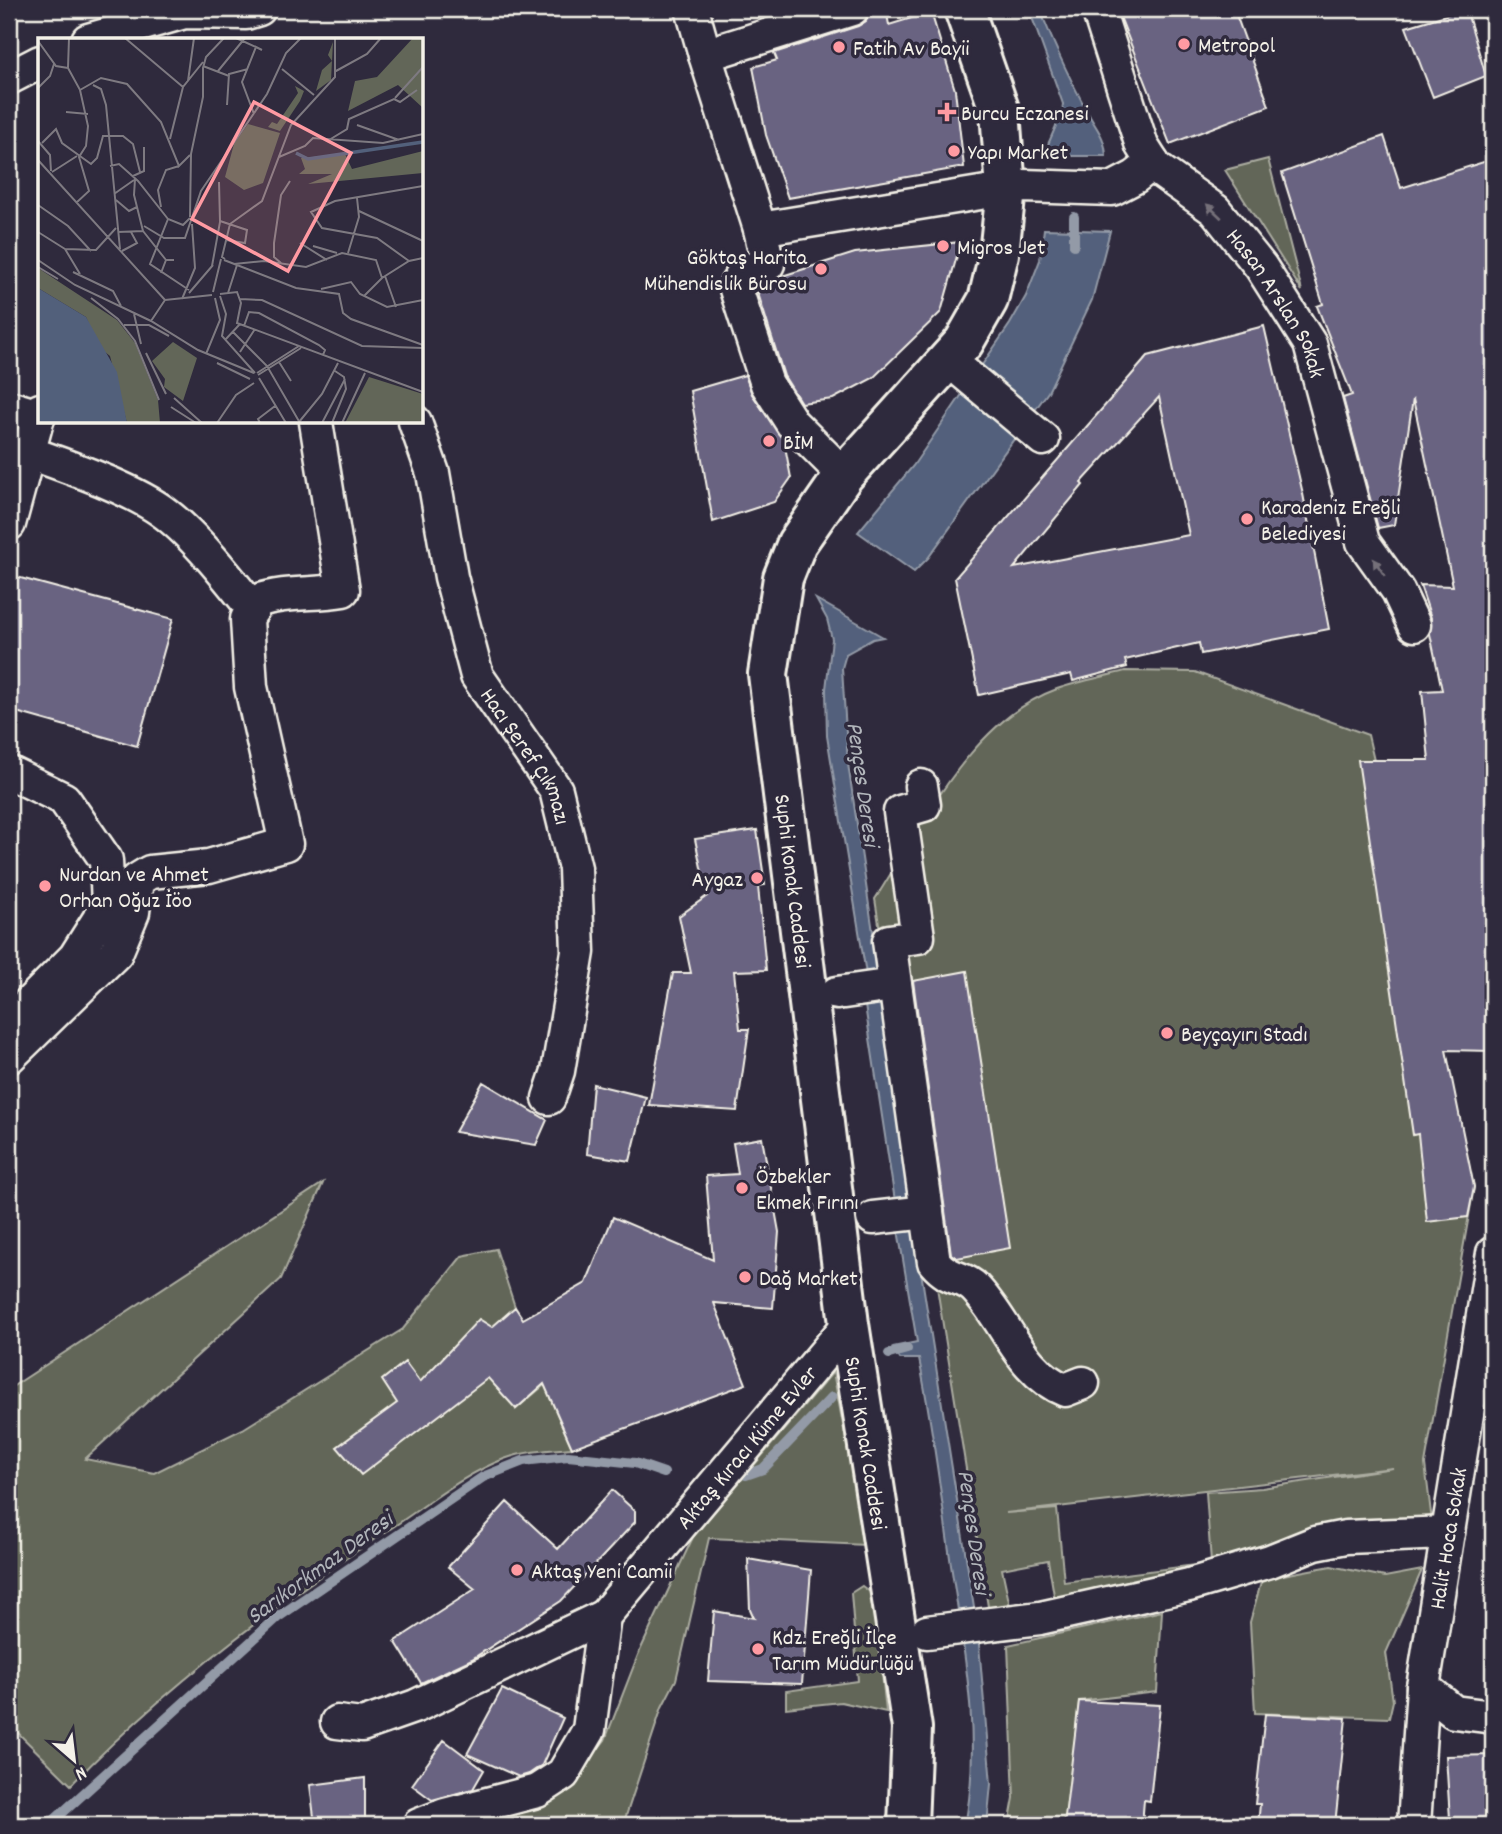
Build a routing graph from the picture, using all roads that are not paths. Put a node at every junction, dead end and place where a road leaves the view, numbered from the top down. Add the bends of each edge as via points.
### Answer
1 (259, 9) edge
2 (692, 9) edge
3 (852, 9) edge
4 (964, 9) edge
5 (1098, 9) edge
6 (95, 38) edge
7 (705, 55) junction
8 (38, 63) edge
9 (9, 78) edge
10 (1153, 163) junction
11 (1006, 189) junction
12 (760, 229) junction
13 (964, 373) dead end
14 (9, 407) edge
15 (38, 414) edge
16 (38, 422) edge
17 (316, 424) edge
18 (416, 424) edge
19 (1043, 439) dead end
20 (30, 453) junction
21 (844, 475) junction
22 (9, 524) edge
23 (253, 610) junction
24 (1414, 625) dead end
25 (9, 772) edge
26 (921, 786) dead end
27 (893, 985) junction
28 (837, 993) dead end
29 (9, 1023) edge
30 (9, 1057) edge
31 (549, 1098) dead end
32 (926, 1212) junction
33 (873, 1218) dead end
34 (1493, 1253) edge
35 (849, 1324) junction
36 (1083, 1383) dead end
37 (1448, 1533) junction
38 (604, 1616) junction
39 (927, 1632) dead end
40 (1423, 1687) junction
41 (1493, 1717) edge
42 (337, 1722) dead end
43 (419, 1825) edge
44 (908, 1825) edge
45 (1413, 1825) edge

1 - 6 street via 185,12
2 - 7 street
3 - 7 street
4 - 11 street, Suphi Konak Caddesi via 1000,112
5 - 10 street, Hasan Arslan Sokak via 1142,146
7 - 12 street
8 - 9 street
10 - 11 street via 1112,189
24 -> 10 street, Hasan Arslan Sokak via 1398,592 1363,542 1310,344 1261,267 1215,210
11 - 12 street
11 - 21 street, Suphi Konak Caddesi via 988,300 970,332
12 - 21 street via 768,264 744,272 735,286 767,384 792,423
13 - 19 street
14 - 15 street
16 - 20 street
17 - 23 street via 343,590 278,594 257,601
18 - 31 street, Hacı Şeref Çıkmazı via 433,473 451,577 477,676 556,790 575,868 578,952 558,1071
20 - 22 street
20 - 23 street via 166,514 227,576
21 - 35 street, Suphi Konak Caddesi via 797,543 783,578 768,674
23 - 30 street via 247,618 251,687 286,844 209,866 150,872 137,880 133,912 116,953
25 - 29 street via 64,799 106,860 108,905 75,957
26 - 27 street via 924,805 900,812 918,937 889,941
27 - 28 street
27 - 32 street
32 - 33 street
32 - 36 street via 934,1262 945,1276 970,1284 990,1303 1018,1351 1046,1382 1065,1390
34 - 37 street, Halit Hoca Sokak
35 - 38 street, Aktaş Kıracı Küme Evler
35 - 44 street, Suphi Konak Caddesi via 912,1728
37 - 39 street via 1315,1543 1189,1585 1040,1618
37 - 40 street, Halit Hoca Sokak
38 - 42 street via 416,1706 362,1725
38 - 43 street via 589,1730 563,1774 537,1791
40 - 41 street via 1454,1712
40 - 45 street, Halit Hoca Sokak

